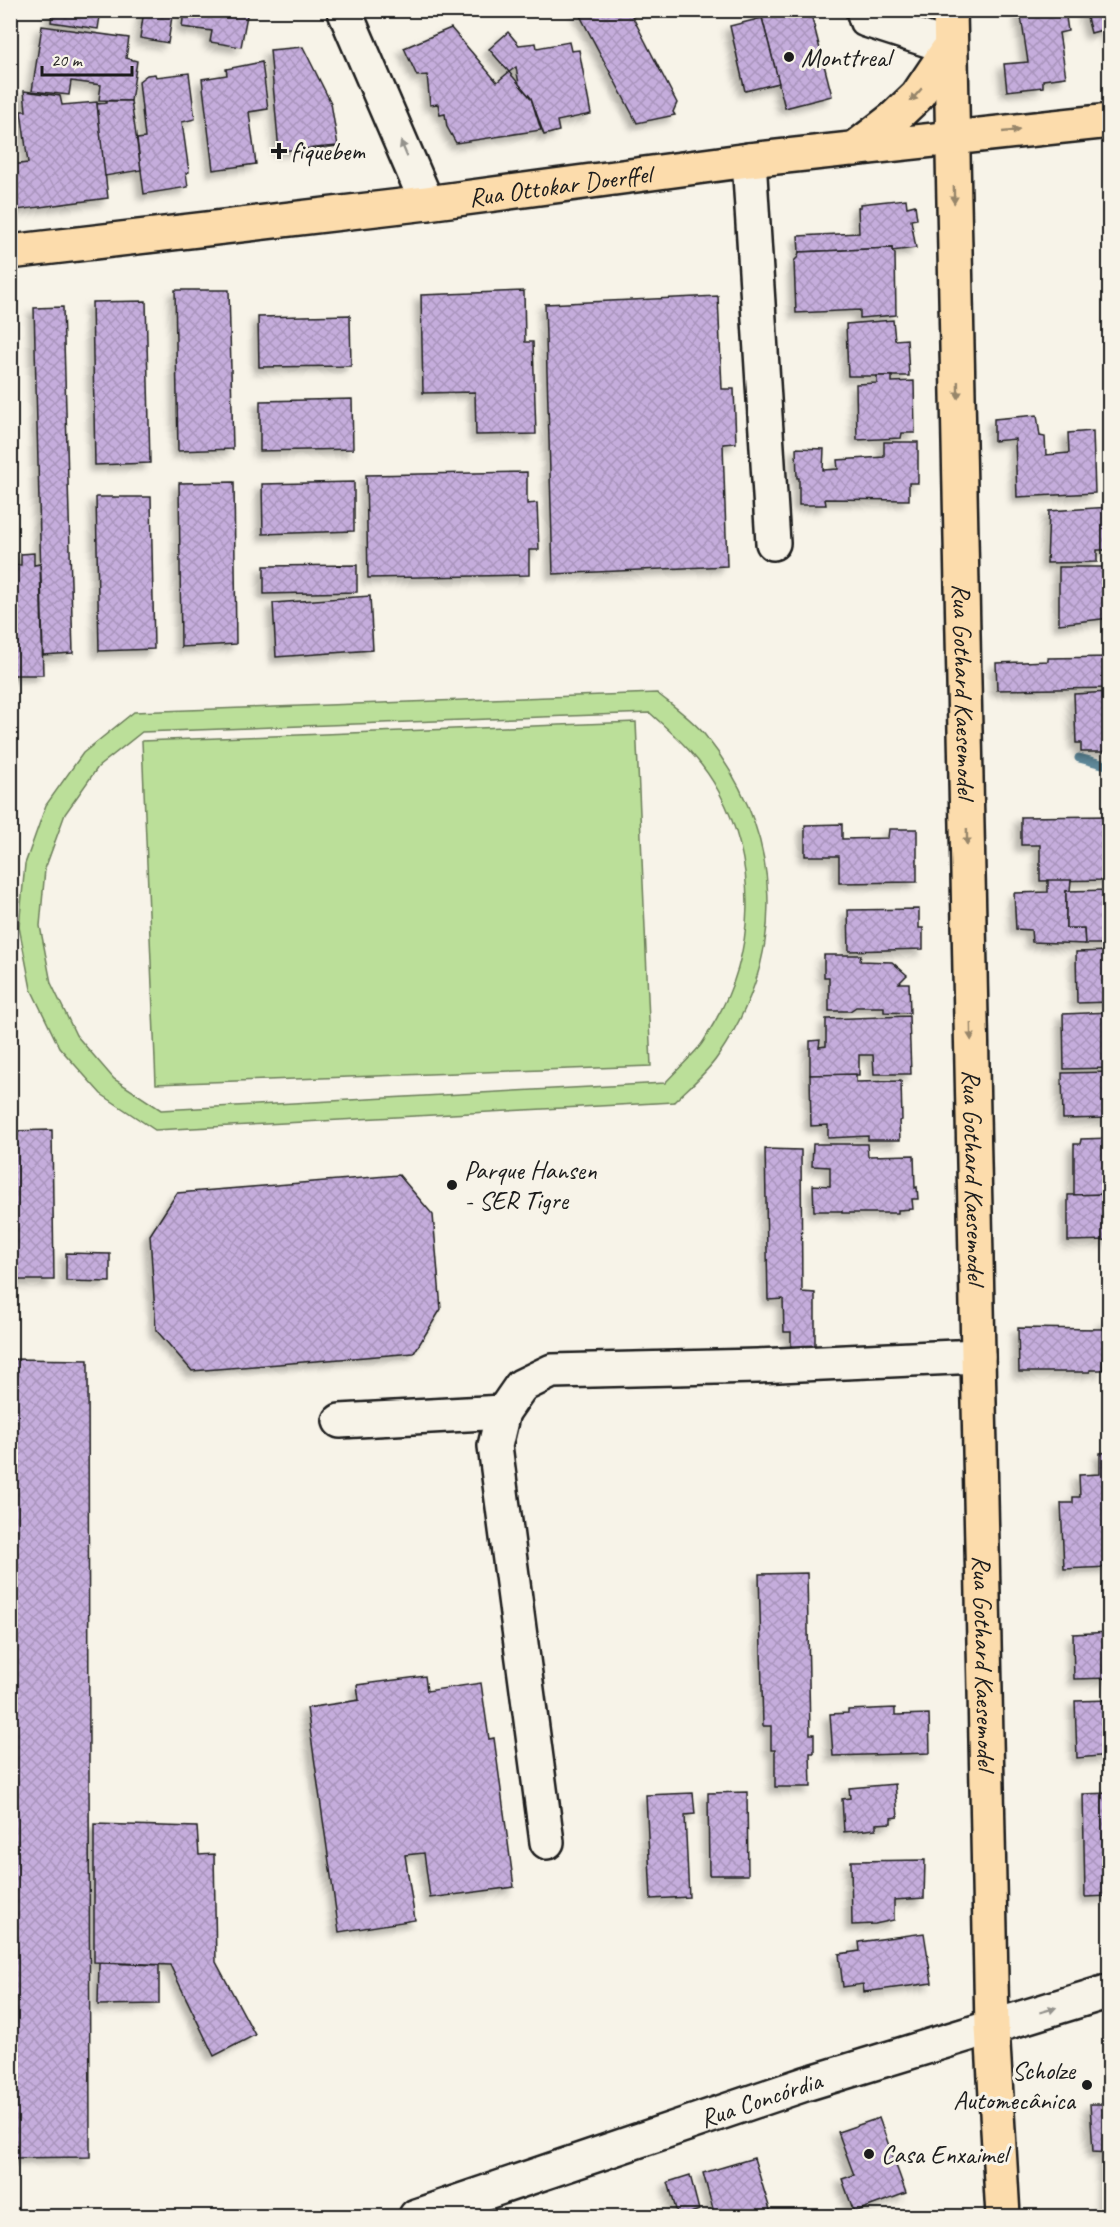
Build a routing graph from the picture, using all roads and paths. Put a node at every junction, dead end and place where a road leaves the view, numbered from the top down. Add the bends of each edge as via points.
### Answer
1 (344, 10) edge
2 (863, 10) edge
3 (950, 10) edge
4 (950, 47) junction
5 (1110, 121) edge
6 (952, 137) junction
7 (854, 149) junction
8 (749, 160) junction
9 (427, 202) junction
10 (10, 252) edge
11 (773, 543) dead end
12 (978, 1356) junction
13 (503, 1412) junction
14 (340, 1421) dead end
15 (547, 1842) dead end
16 (1110, 1991) edge
17 (992, 2027) junction
18 (416, 2217) edge
19 (1003, 2217) edge

9 -> 1 street
2 - 4 street via 866,20
3 - 4 main road, Rua Gothard Kaesemodel
4 - 6 main road, Rua Gothard Kaesemodel
4 -> 7 main road via 917,96
6 -> 5 main road, Rua Ottokar Doerffel
6 - 7 main road, Rua Ottokar Doerffel
6 -> 12 main road, Rua Gothard Kaesemodel
7 - 8 main road, Rua Ottokar Doerffel
8 - 9 main road, Rua Ottokar Doerffel
8 - 11 street
9 - 10 main road, Rua Ottokar Doerffel
12 - 13 street via 552,1371 521,1386
12 - 17 main road, Rua Gothard Kaesemodel
13 - 14 street
13 - 15 street via 495,1446
17 -> 16 street, Rua Concórdia
17 - 18 street, Rua Concórdia via 805,2084
17 - 19 main road, Rua Gothard Kaesemodel

